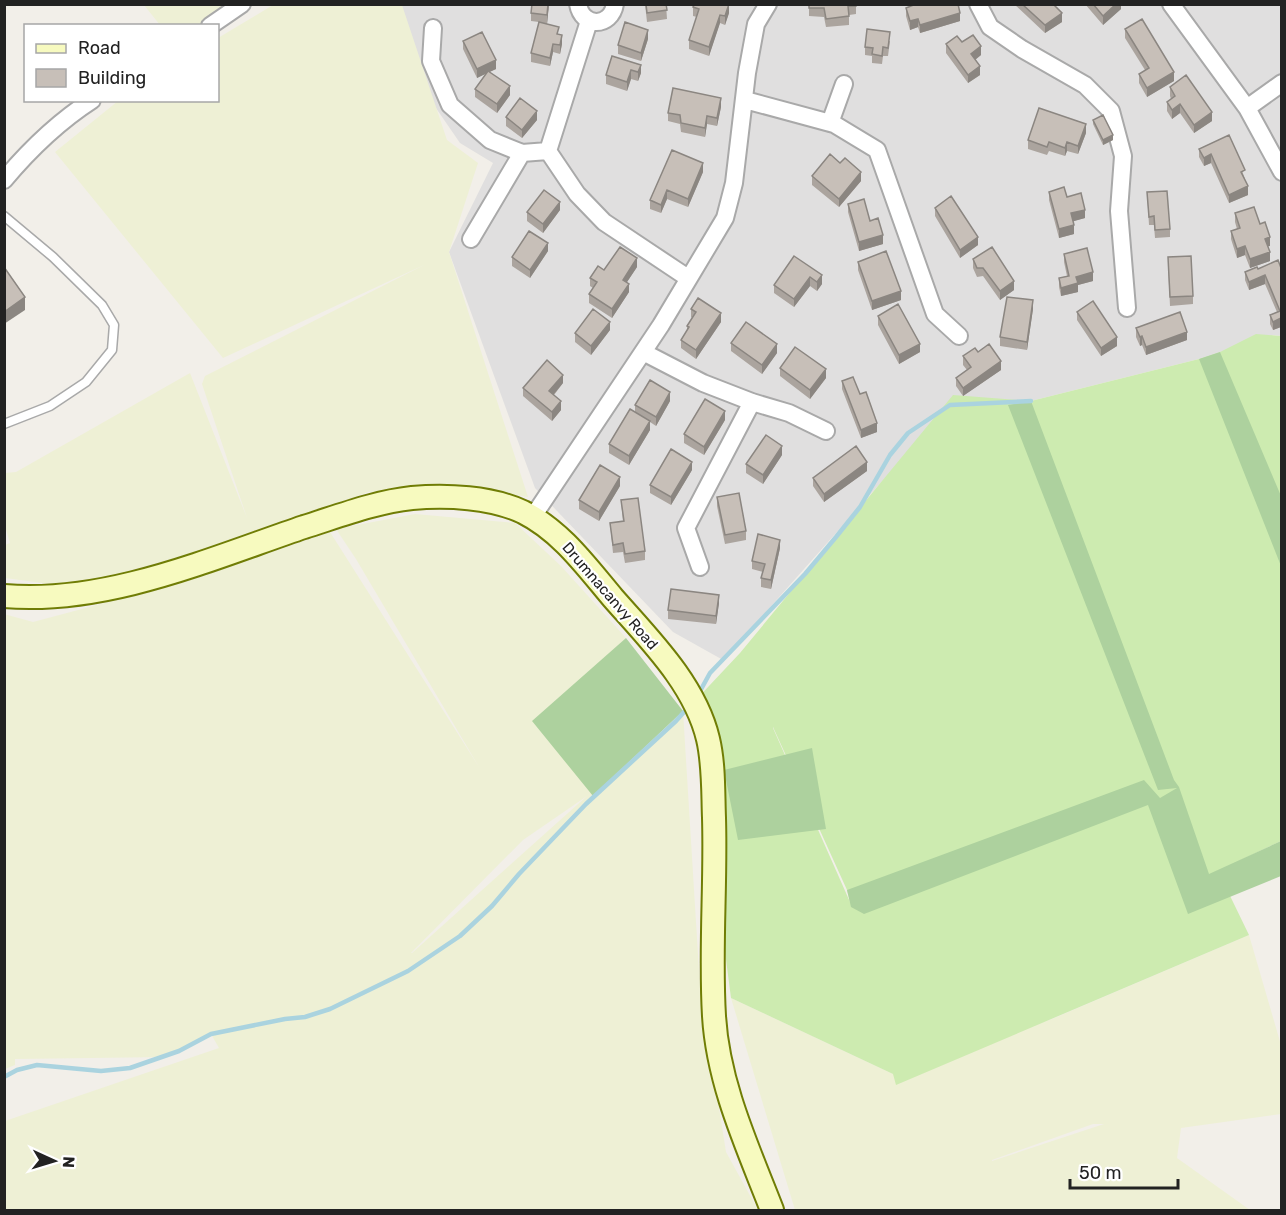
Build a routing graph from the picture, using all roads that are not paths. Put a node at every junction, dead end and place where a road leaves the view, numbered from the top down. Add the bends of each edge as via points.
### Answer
1 (242, 4) edge
2 (578, 4) edge
3 (615, 4) edge
4 (768, 4) edge
5 (978, 4) edge
6 (1171, 4) edge
7 (589, 21) junction
8 (213, 24) edge
9 (434, 28) dead end
10 (1281, 83) edge
11 (844, 84) dead end
12 (745, 100) junction
13 (89, 102) edge
14 (1247, 108) junction
15 (830, 123) junction
16 (548, 151) junction
17 (522, 153) junction
18 (1281, 172) edge
19 (4, 180) edge
20 (4, 216) edge
21 (471, 239) dead end
22 (688, 278) junction
23 (1127, 308) dead end
24 (959, 336) dead end
25 (643, 352) junction
26 (752, 402) junction
27 (4, 424) edge
28 (826, 431) dead end
29 (532, 518) junction
30 (700, 567) dead end
31 (4, 596) edge
32 (772, 1210) edge

1 - 8 street
2 - 7 street via 580,13
3 - 7 street via 606,20
4 - 12 street via 756,24
5 - 23 street via 990,27 1085,85 1111,111 1123,156 1119,211
6 - 14 street
7 - 16 street
9 - 17 street via 431,61 450,105 490,140
10 - 14 street
11 - 15 street
12 - 15 street
12 - 22 street via 726,218
13 - 19 street via 41,140
14 - 18 street
15 - 24 street via 877,150 935,314
16 - 17 street
16 - 22 street via 577,194 604,222
17 - 21 street
20 - 27 lane via 102,305 114,325 112,350 86,382 50,406
22 - 25 street
25 - 26 street via 703,383
25 - 29 street
26 - 28 street via 789,413
26 - 30 street via 686,528
29 - 31 main road, Drumnacanvy Road via 489,502 413,498 366,508 123,585 72,596
29 - 32 main road, Drumnacanvy Road via 577,554 651,640 695,706 708,738 713,775 714,1018 733,1111

